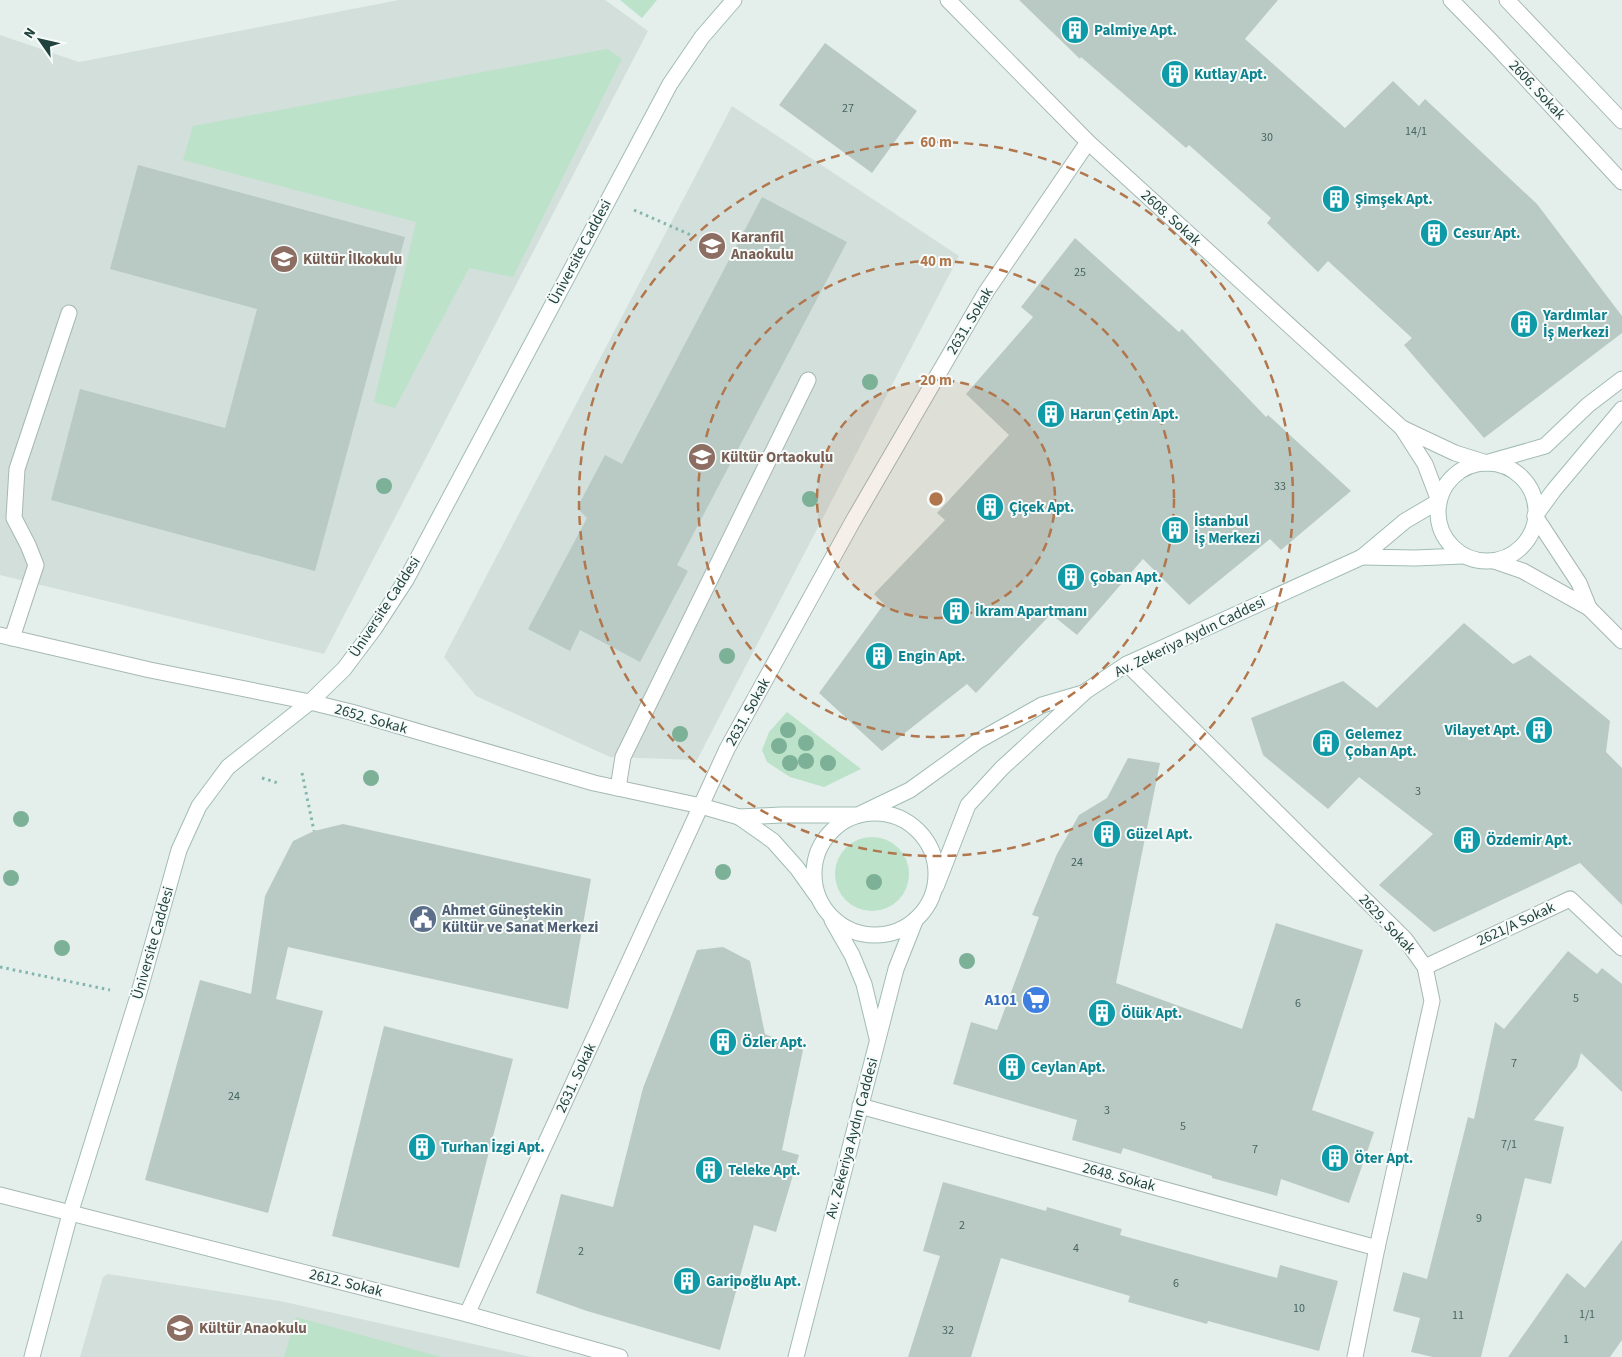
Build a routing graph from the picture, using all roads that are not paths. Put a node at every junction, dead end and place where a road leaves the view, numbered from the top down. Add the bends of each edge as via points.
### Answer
1 (734, 0) edge
2 (948, 0) edge
3 (1451, 0) edge
4 (1507, 0) edge
5 (1622, 121) edge
6 (1088, 142) junction
7 (1622, 182) edge
8 (69, 313) dead end
9 (1622, 379) edge
10 (808, 380) dead end
11 (1622, 409) edge
12 (1402, 428) junction
13 (1487, 463) junction
14 (1438, 501) junction
15 (1536, 516) junction
16 (1463, 556) junction
17 (1362, 557) junction
18 (1494, 561) junction
19 (1589, 608) junction
20 (6, 636) edge
21 (1622, 641) edge
22 (1127, 664) junction
23 (1086, 691) junction
24 (310, 702) junction
25 (618, 788) junction
26 (701, 806) junction
27 (858, 815) junction
28 (739, 817) junction
29 (936, 887) junction
30 (817, 896) junction
31 (827, 913) junction
32 (915, 921) junction
33 (1622, 948) edge
34 (1425, 967) junction
35 (878, 1041) junction
36 (860, 1106) junction
37 (0, 1196) edge
38 (70, 1214) junction
39 (1377, 1248) junction
40 (467, 1314) junction
41 (32, 1357) edge
42 (620, 1357) edge
43 (796, 1357) edge
44 (1356, 1357) edge

1 - 24 street, Üniversite Caddesi via 702,37 670,84 406,580 344,669
2 - 6 street, 2608. Sokak
3 - 7 street, 2606. Sokak
4 - 5 street
6 - 12 street, 2608. Sokak
6 - 26 street, 2631. Sokak via 981,301 727,749
8 - 20 street via 18,469 14,518 36,564
9 - 13 street via 1588,405 1546,446
10 - 25 street via 623,757
11 - 15 street
12 - 13 street via 1455,454
12 - 14 street via 1425,464
13 - 14 street via 1471,465 1457,473
13 - 15 street via 1518,473 1534,500
14 - 16 street via 1442,532 1450,545
14 - 17 street via 1405,521
15 - 18 street via 1532,533 1523,546 1510,556
15 - 19 street via 1579,583
16 - 17 street
16 - 18 street via 1478,561
17 - 22 street, Av. Zekeriya Aydın Caddesi
18 - 19 street via 1523,571
19 - 21 street
20 - 24 street, 2652. Sokak via 150,670
22 - 23 street, Av. Zekeriya Aydın Caddesi
22 - 34 street, 2629. Sokak via 1405,939
23 - 27 street via 1042,705 978,741 910,790
23 - 29 street, Av. Zekeriya Aydın Caddesi via 1002,768 968,805
24 - 25 street, 2652. Sokak
24 - 38 street, Üniversite Caddesi via 228,767 199,806 179,850 138,996
25 - 26 street, 2652. Sokak
26 - 28 street, 2652. Sokak
26 - 40 street, 2631. Sokak
27 - 28 street
27 - 29 street via 879,812 900,817 917,829 930,846 936,866
27 - 30 street via 839,824 824,839 816,857
28 - 30 street via 773,841
29 - 32 street
30 - 31 street
31 - 32 street via 841,926 859,934 879,936 898,932
31 - 35 street via 852,955 864,984
32 - 35 street, Av. Zekeriya Aydın Caddesi via 896,969
33 - 34 street, 2621/A Sokak via 1570,899
34 - 39 street, 2629. Sokak via 1432,1001
35 - 36 street, Av. Zekeriya Aydın Caddesi
36 - 39 street, 2648. Sokak
36 - 43 street, Av. Zekeriya Aydın Caddesi
37 - 38 street, 2612. Sokak
38 - 40 street, 2612. Sokak
38 - 41 street, Üniversite Caddesi
39 - 44 street, 2629. Sokak
40 - 42 street, 2612. Sokak

